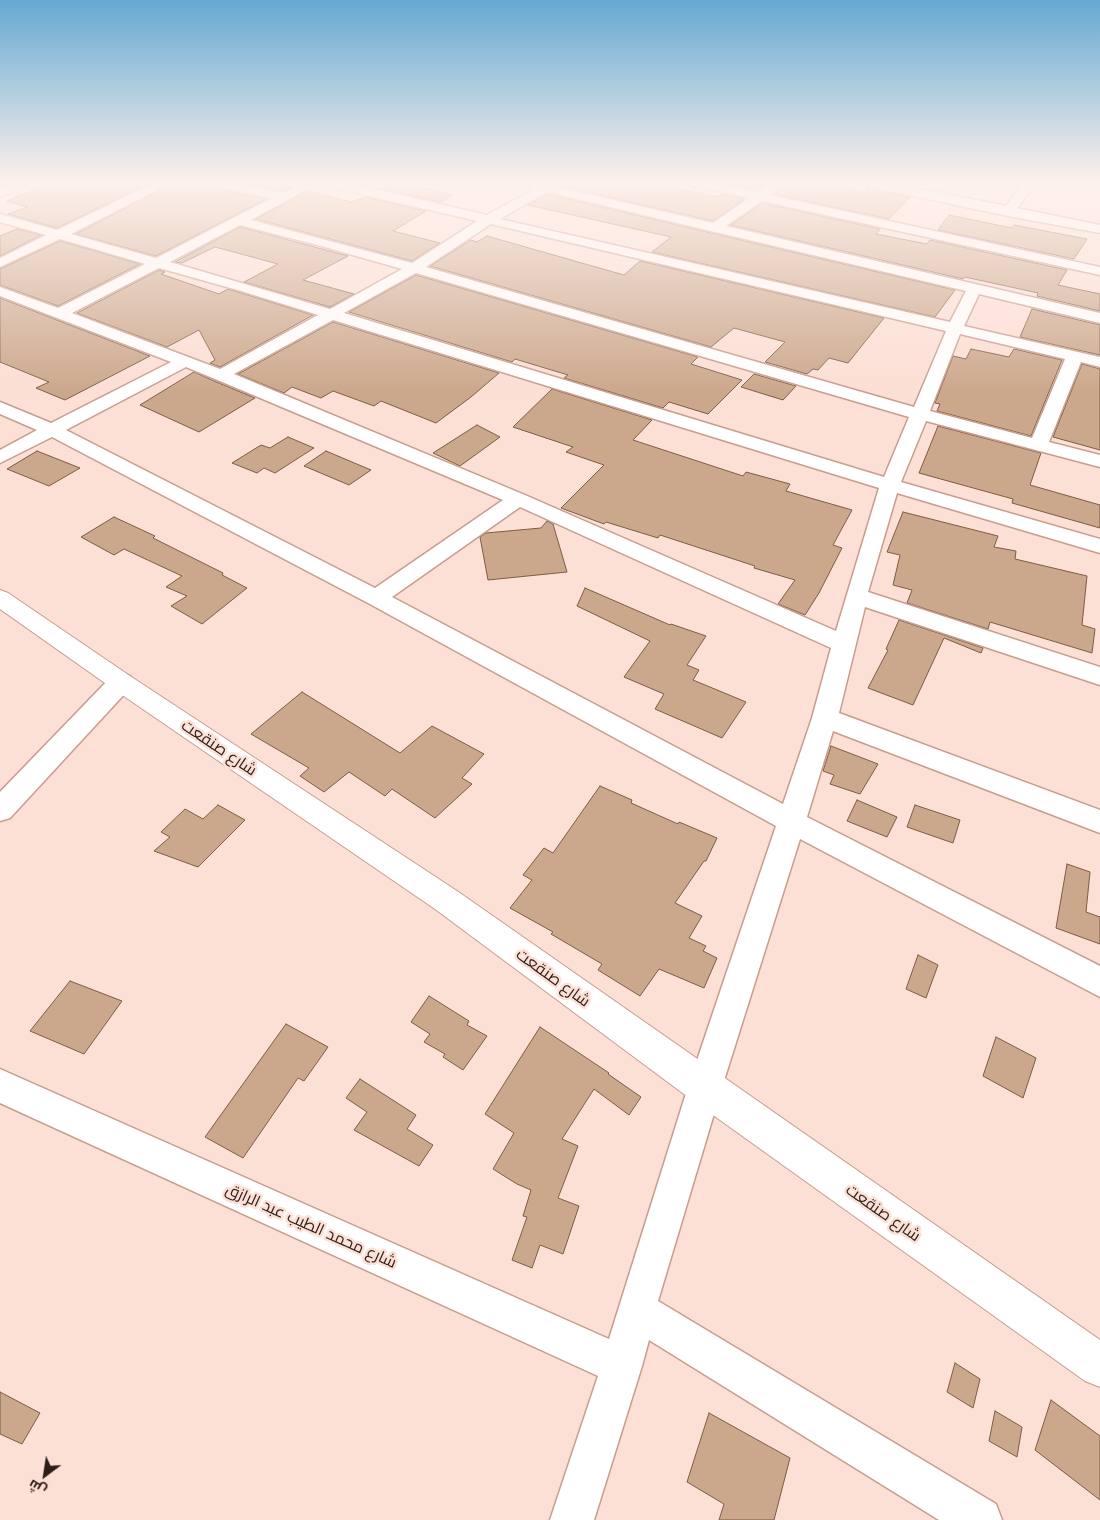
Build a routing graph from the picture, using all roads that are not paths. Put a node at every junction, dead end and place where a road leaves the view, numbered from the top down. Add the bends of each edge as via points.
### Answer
1 (20, 253) edge
2 (123, 253) edge
3 (177, 253) edge
4 (355, 253) edge
5 (438, 253) edge
6 (630, 253) edge
7 (824, 253) edge
8 (1016, 253) edge
9 (0, 263) edge
10 (157, 263) junction
11 (413, 269) junction
12 (1100, 271) edge
13 (975, 288) junction
14 (0, 291) edge
15 (58, 314) junction
16 (331, 314) junction
17 (1100, 318) edge
18 (955, 328) junction
19 (1075, 356) junction
20 (183, 362) junction
21 (1100, 362) edge
22 (221, 375) junction
23 (0, 407) edge
24 (920, 414) junction
25 (52, 430) junction
26 (1039, 444) junction
27 (0, 457) edge
28 (1100, 461) edge
29 (890, 485) junction
30 (518, 499) junction
31 (1100, 546) edge
32 (856, 596) junction
33 (0, 598) edge
34 (376, 598) junction
35 (844, 644) junction
36 (1100, 676) edge
37 (121, 682) junction
38 (825, 718) junction
39 (0, 810) edge
40 (792, 822) junction
41 (1100, 822) edge
42 (1100, 982) edge
43 (0, 1086) edge
44 (705, 1087) junction
45 (636, 1310) junction
46 (622, 1366) junction
47 (1100, 1366) edge
48 (572, 1520) edge
49 (980, 1520) edge

1 - 9 street
2 - 10 street
3 - 10 street
4 - 11 street
5 - 11 street
6 - 18 street
7 - 13 street
8 - 12 street
10 - 15 street
10 - 16 street
11 - 16 street
11 - 24 street
13 - 17 street
13 - 18 street
14 - 15 street
15 - 20 street
16 - 22 street
16 - 29 street
18 - 19 street
18 - 24 street
19 - 21 street
19 - 26 street
20 - 22 street
20 - 25 street
22 - 30 street
23 - 25 street
24 - 26 street
24 - 29 street
25 - 27 street
25 - 34 street
26 - 28 street
29 - 31 street
29 - 32 street
30 - 34 street
30 - 35 street
32 - 35 street
32 - 36 street
33 - 37 street, شارع صنقعت
34 - 40 street
35 - 38 street
37 - 39 street
37 - 44 street, شارع صنقعت via 446,900
38 - 40 street
38 - 41 street
40 - 42 street
40 - 44 street
43 - 46 street, شارع محمد الطيب عبد الرازق
44 - 45 street
44 - 47 street, شارع صنقعت
45 - 46 street
45 - 49 street
46 - 48 street

